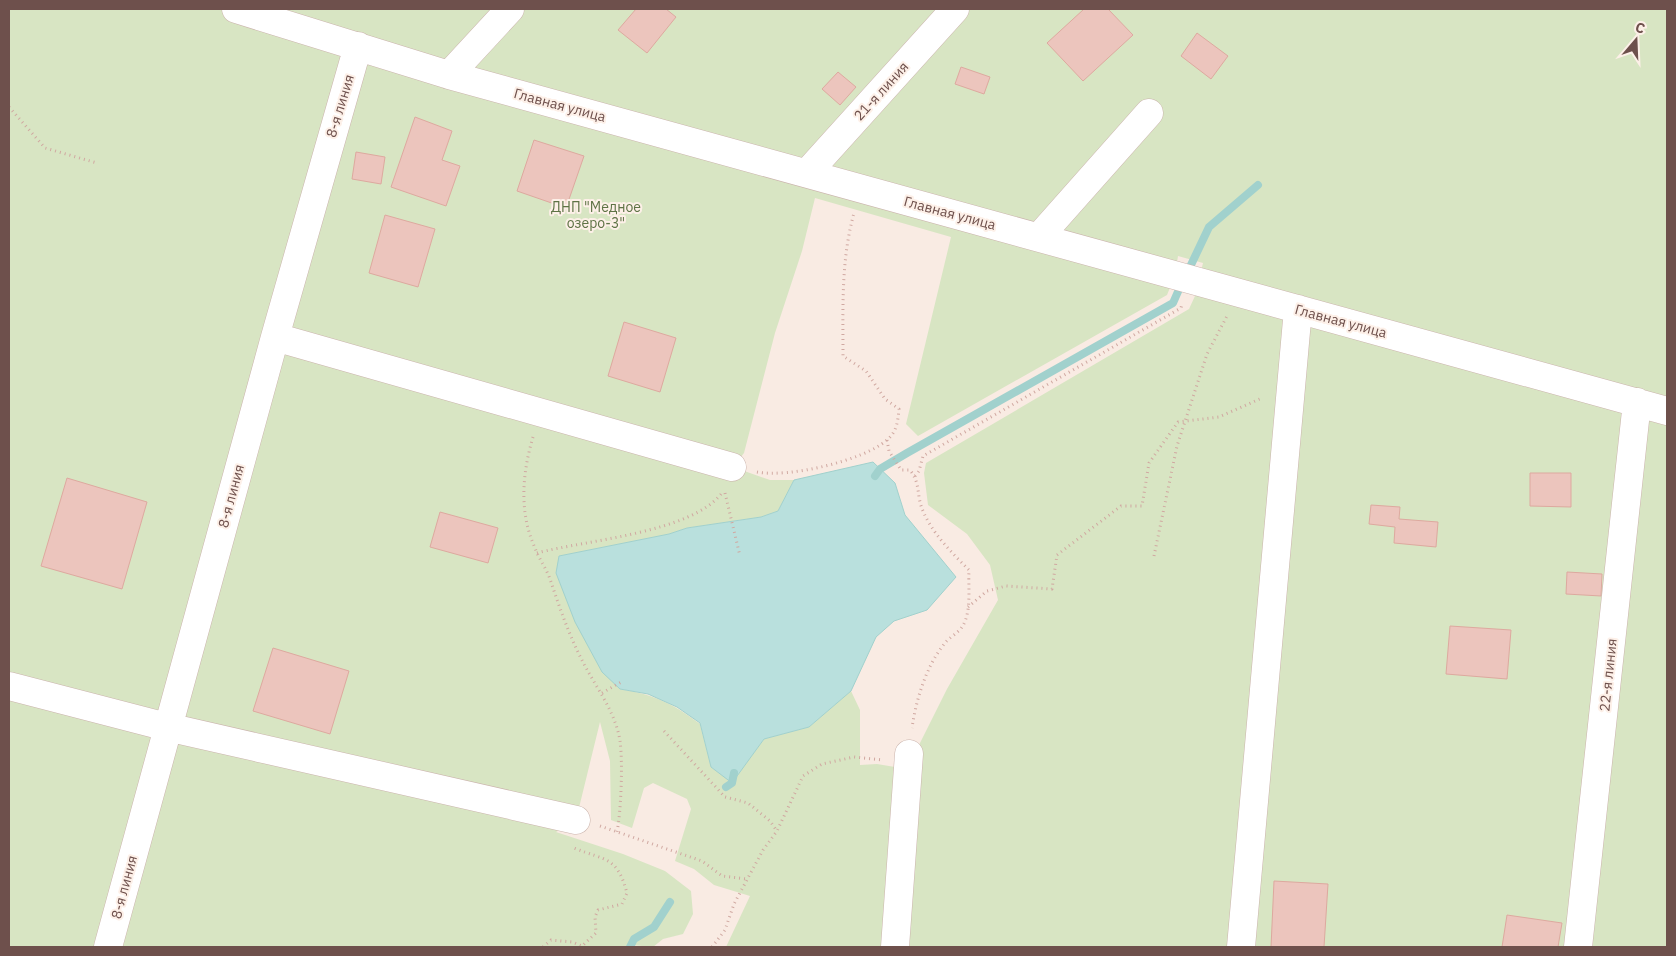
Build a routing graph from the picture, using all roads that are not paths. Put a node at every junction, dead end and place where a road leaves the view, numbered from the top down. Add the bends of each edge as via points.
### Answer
1 (236, 9) edge
2 (510, 9) edge
3 (955, 9) edge
4 (300, 18) edge
5 (358, 46) junction
6 (449, 75) junction
7 (1149, 113) dead end
8 (807, 173) junction
9 (1039, 238) junction
10 (1298, 309) junction
11 (274, 337) junction
12 (1637, 402) junction
13 (1667, 411) edge
14 (720, 464) road end
15 (9, 686) edge
16 (167, 727) junction
17 (909, 759) road end
18 (588, 823) road end
19 (108, 947) edge
20 (894, 947) edge
21 (1242, 947) edge
22 (1578, 947) edge

1 - 4 street, Главная улица
2 - 6 street
3 - 8 street, 21-я линия
4 - 5 street, Главная улица
5 - 6 street, Главная улица
5 - 11 street, 8-я линия
6 - 8 street, Главная улица
7 - 9 street
8 - 9 street, Главная улица
9 - 10 street, Главная улица
10 - 12 street, Главная улица
10 - 21 street
11 - 14 street
11 - 16 street, 8-я линия
12 - 13 street, Главная улица
12 - 22 street, 22-я линия
15 - 16 street
16 - 18 street
16 - 19 street, 8-я линия
17 - 20 street

